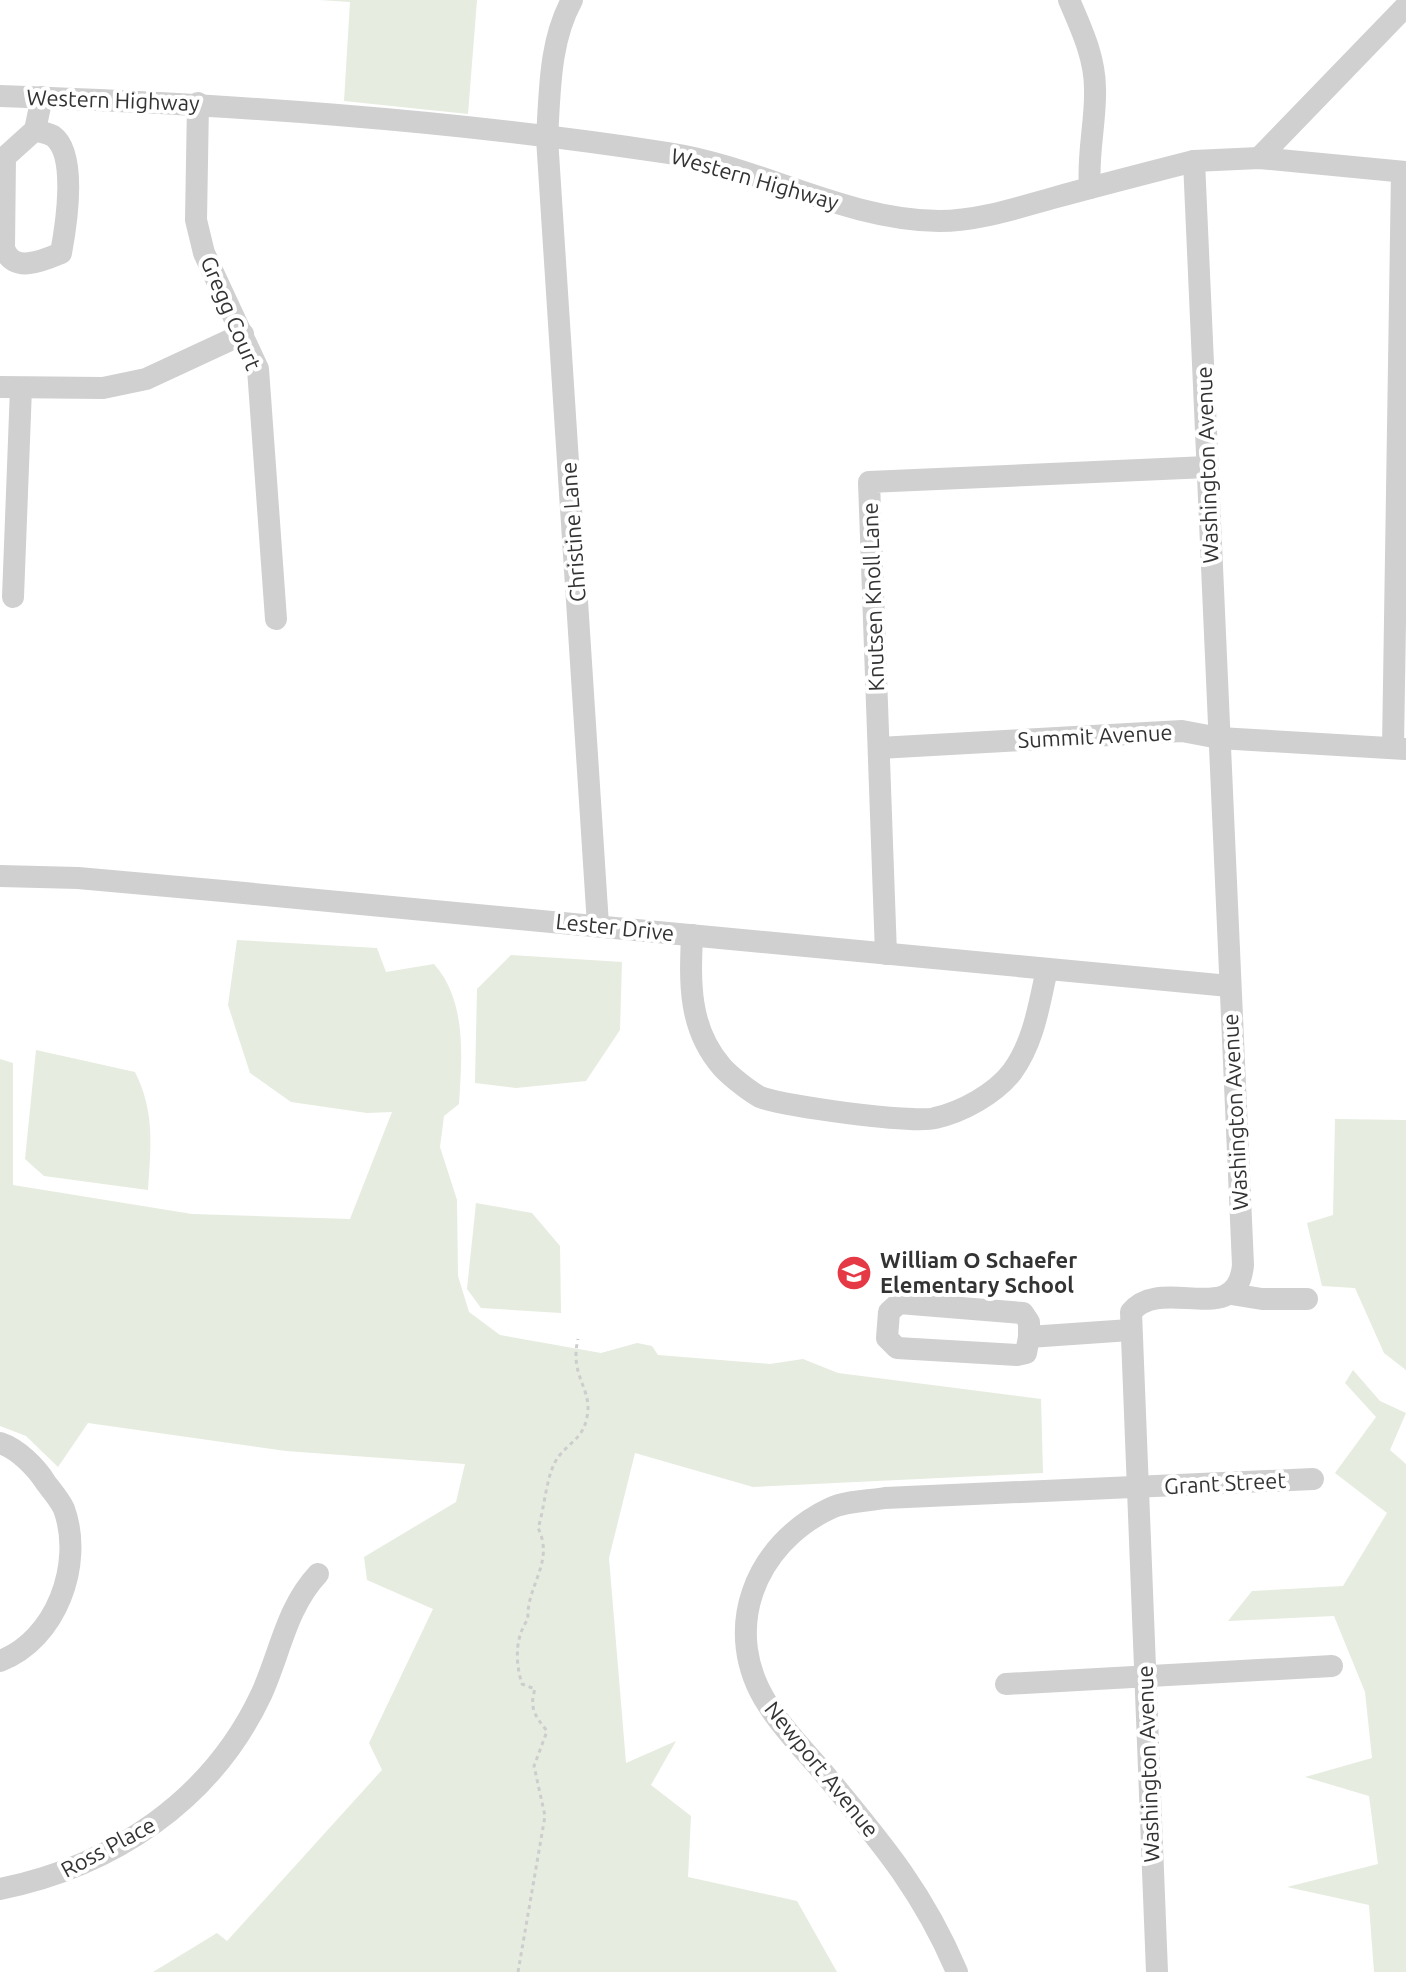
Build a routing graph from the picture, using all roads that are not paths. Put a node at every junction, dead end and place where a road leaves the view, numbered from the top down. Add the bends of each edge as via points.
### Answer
1 (572, 0) edge
2 (1069, 0) edge
3 (1397, 0) edge
4 (1406, 6) edge
5 (0, 96) edge
6 (42, 97) junction
7 (198, 103) junction
8 (35, 130) junction
9 (547, 138) junction
10 (1259, 158) junction
11 (1194, 161) junction
12 (1404, 172) edge
13 (1090, 188) junction
14 (243, 334) junction
15 (10, 387) edge
16 (1207, 467) junction
17 (13, 597) dead end
18 (276, 619) dead end
19 (1219, 738) junction
20 (879, 748) junction
21 (1400, 748) edge
22 (0, 876) edge
23 (598, 925) junction
24 (692, 935) junction
25 (886, 954) junction
26 (1047, 969) junction
27 (1229, 986) junction
28 (1231, 1294) junction
29 (1307, 1299) dead end
30 (1130, 1330) junction
31 (1029, 1337) junction
32 (0, 1443) edge
33 (1313, 1479) dead end
34 (1137, 1487) junction
35 (318, 1574) dead end
36 (0, 1661) edge
37 (1332, 1666) dead end
38 (1144, 1677) junction
39 (1006, 1684) dead end
40 (0, 1889) edge
41 (957, 1972) edge
42 (1157, 1972) edge

1 - 9 street, Christine Lane via 563,16 552,69
2 - 13 street via 1087,45 1095,90
3 - 4 street
4 - 10 street
5 - 6 street, Western Highway
6 - 7 street, Western Highway
6 - 8 street
7 - 9 street, Western Highway via 311,110
7 - 14 street, Gregg Court via 196,220 204,253
8 - 8 street via 5,157 4,248 15,263 39,263 61,253 67,225 67,159 54,137
9 - 13 street, Western Highway via 671,153 894,217 941,221 996,213
9 - 23 street, Christine Lane
10 - 11 street, Western Highway
10 - 12 street, Western Highway
11 - 13 street, Western Highway
11 - 16 street, Washington Avenue
12 - 21 street
14 - 15 street via 146,379 103,388
14 - 18 street, Gregg Court via 258,369 262,402
15 - 17 street
16 - 19 street, Washington Avenue
16 - 20 street, Knutsen Knoll Lane via 869,482
19 - 20 street, Summit Avenue via 1182,731
19 - 21 street, Summit Avenue
19 - 27 street, Washington Avenue
20 - 25 street, Knutsen Knoll Lane
22 - 23 street, Lester Drive via 78,878
23 - 24 street, Lester Drive
24 - 25 street, Lester Drive
24 - 26 street via 689,992 699,1029 722,1067 761,1097 873,1117 932,1119 973,1104 1011,1073 1034,1031
25 - 26 street, Lester Drive
26 - 27 street, Lester Drive
27 - 28 street, Washington Avenue via 1243,1265 1241,1282
28 - 29 street
28 - 30 street via 1139,1302 1131,1312
30 - 31 street
30 - 34 street, Washington Avenue
31 - 31 street via 1026,1353 1017,1355 897,1348 887,1338 889,1312 899,1303 1023,1313
32 - 36 street via 37,1469 64,1509 70,1556 63,1597 40,1632
33 - 34 street, Grant Street
34 - 38 street, Washington Avenue
34 - 41 street, Newport Avenue via 885,1498 834,1507 800,1525 763,1563 747,1610 748,1660 767,1705 902,1869 935,1920
35 - 40 street, Ross Place via 302,1591 261,1695 230,1753 188,1799 92,1860 40,1881
37 - 38 street
38 - 39 street
38 - 42 street, Washington Avenue

